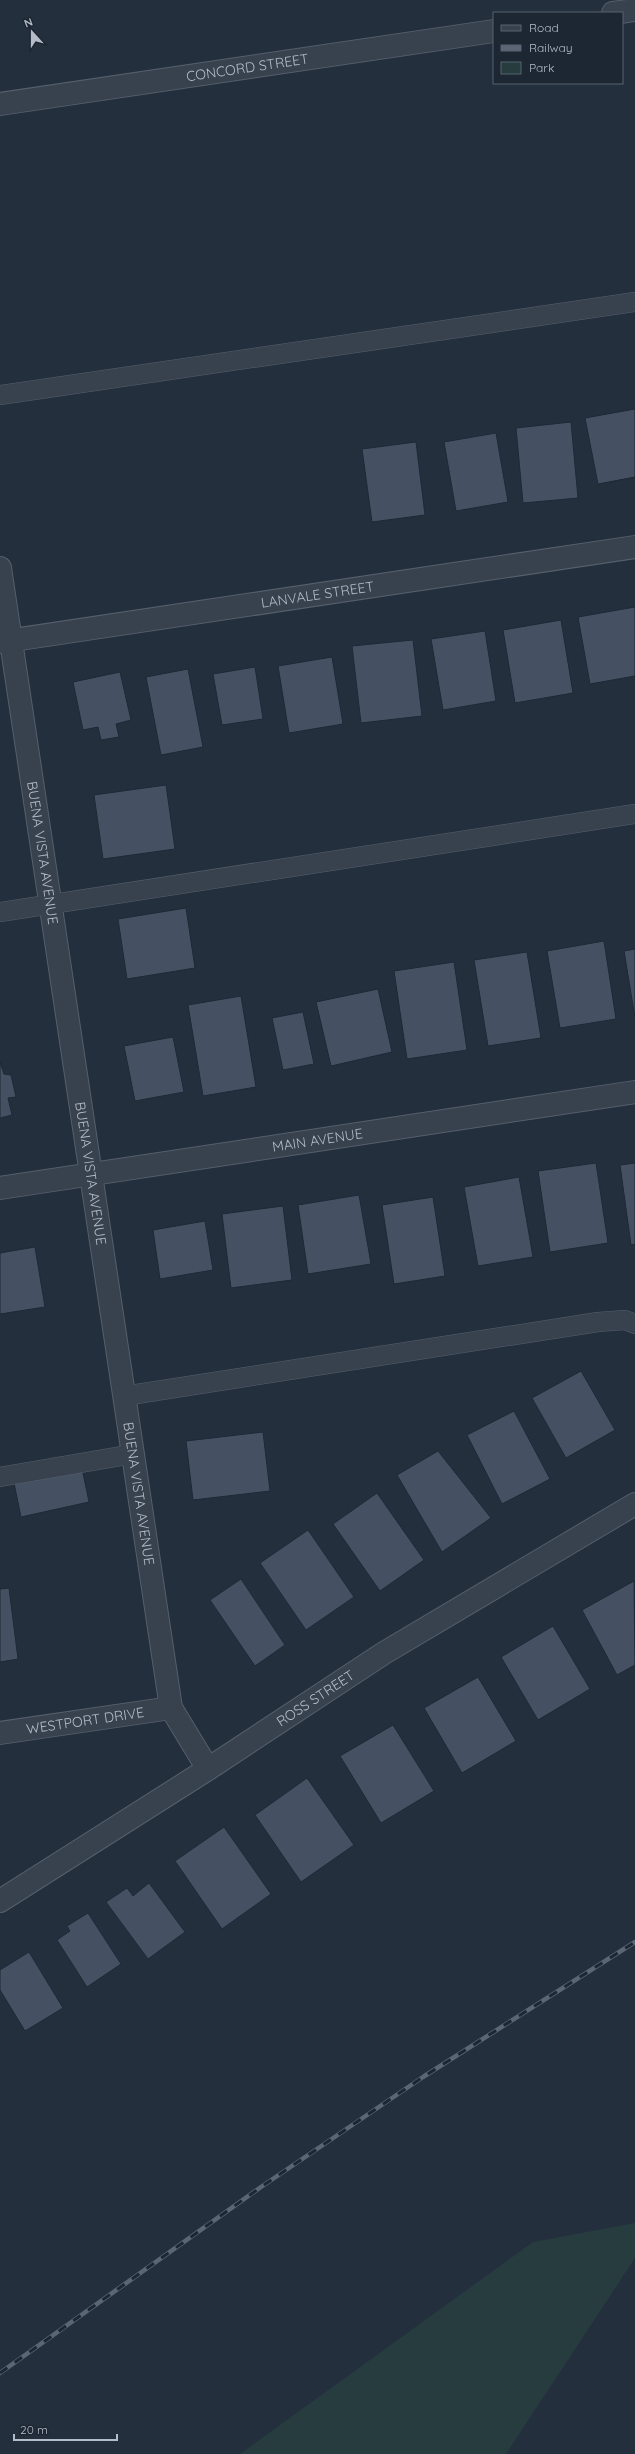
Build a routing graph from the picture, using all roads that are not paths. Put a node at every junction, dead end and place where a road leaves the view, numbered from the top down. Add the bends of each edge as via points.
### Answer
1 (635, 10) edge
2 (620, 12) edge
3 (493, 31) edge
4 (0, 104) edge
5 (635, 302) edge
6 (0, 395) edge
7 (635, 547) edge
8 (0, 568) edge
9 (5, 641) edge
10 (635, 814) edge
11 (51, 905) junction
12 (0, 912) edge
13 (635, 1092) edge
14 (91, 1174) junction
15 (0, 1188) edge
16 (635, 1324) edge
17 (124, 1396) junction
18 (133, 1454) junction
19 (0, 1477) edge
20 (635, 1504) edge
21 (171, 1708) junction
22 (0, 1733) edge
23 (208, 1769) junction
24 (0, 1901) edge

1 - 2 street
3 - 4 street, CONCORD STREET
5 - 6 lane
7 - 9 street, LANVALE STREET
8 - 9 street, BUENA VISTA AVENUE
9 - 11 street, BUENA VISTA AVENUE
10 - 11 lane
11 - 12 lane
11 - 14 street, BUENA VISTA AVENUE
13 - 14 street, MAIN AVENUE
14 - 15 street, MAIN AVENUE
14 - 17 street, BUENA VISTA AVENUE
16 - 17 lane via 625,1320 598,1322
17 - 18 street, BUENA VISTA AVENUE
18 - 19 lane
18 - 21 street, BUENA VISTA AVENUE
20 - 23 street, ROSS STREET via 384,1653
21 - 22 street, WESTPORT DRIVE
21 - 23 street, BUENA VISTA AVENUE
23 - 24 street, ROSS STREET

